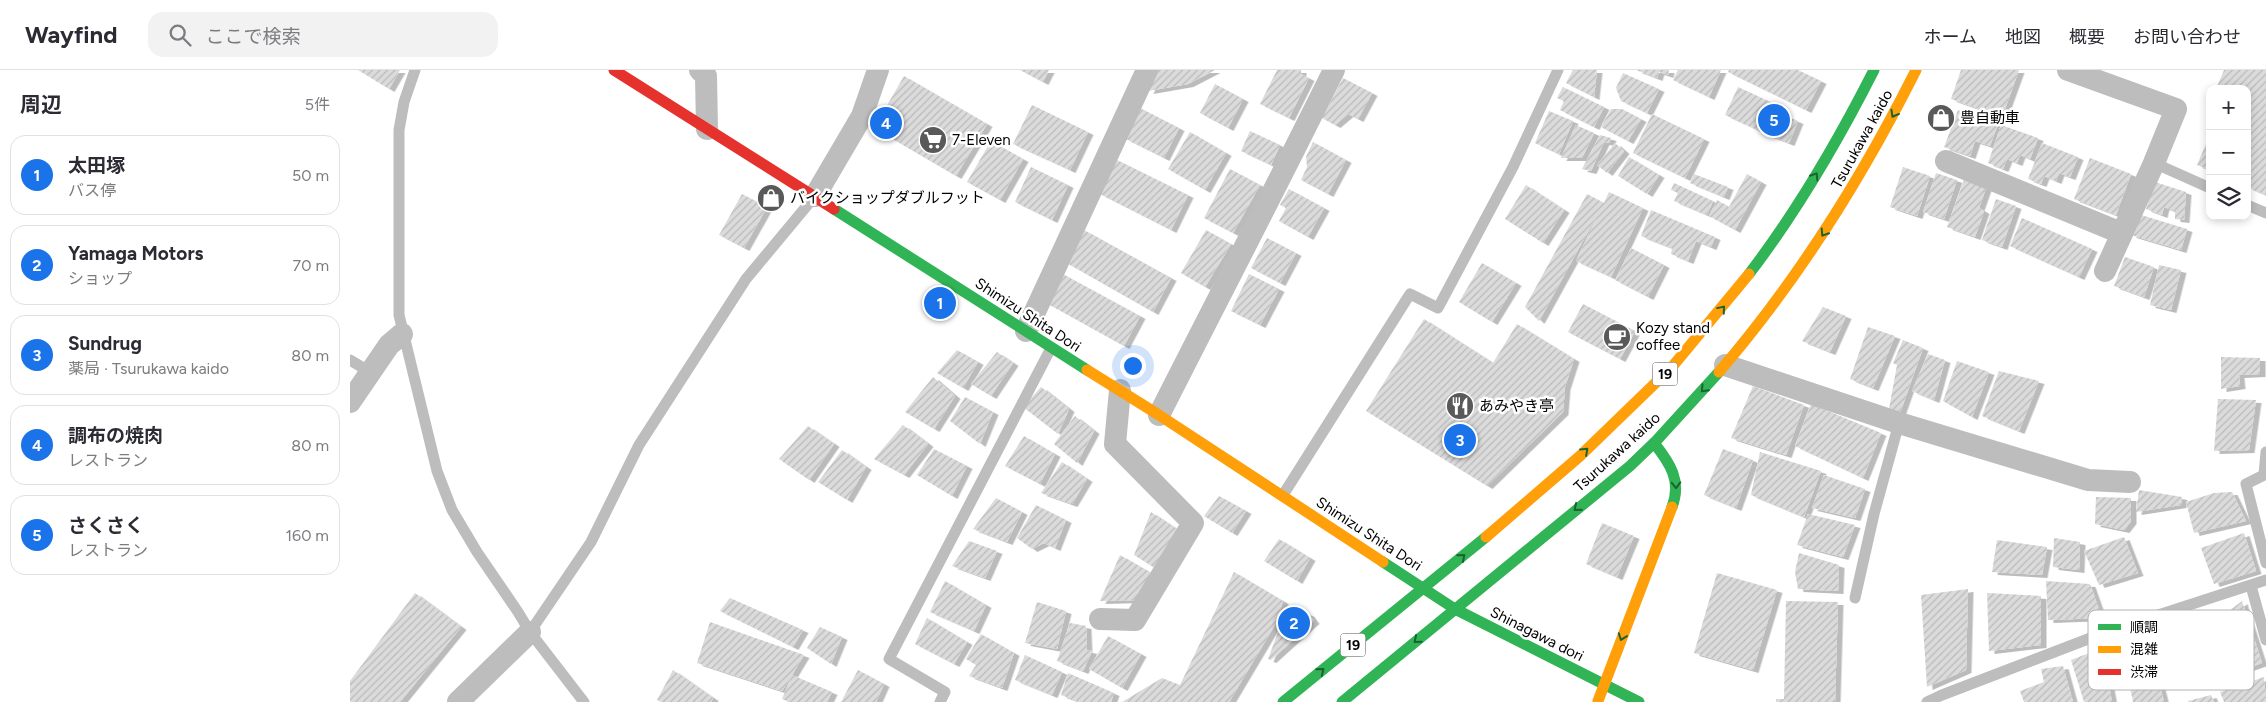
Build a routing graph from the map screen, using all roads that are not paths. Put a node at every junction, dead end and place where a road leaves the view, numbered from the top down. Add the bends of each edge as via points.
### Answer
1 (415, 70) edge
2 (614, 70) edge
3 (700, 70) edge
4 (878, 70) edge
5 (1147, 70) edge
6 (1334, 70) edge
7 (1558, 70) edge
8 (1874, 70) edge
9 (1916, 70) edge
10 (2068, 70) edge
11 (707, 129) junction
12 (1946, 161) dead end
13 (2154, 163) junction
14 (2206, 186) edge
15 (815, 196) junction
16 (2251, 207) edge
17 (2266, 213) edge
18 (2121, 234) junction
19 (2105, 271) dead end
20 (1026, 331) junction
21 (402, 334) junction
22 (1051, 348) junction
23 (350, 360) edge
24 (1726, 366) junction
25 (370, 372) junction
26 (1120, 390) junction
27 (350, 402) edge
28 (1159, 415) junction
29 (1899, 423) junction
30 (1654, 442) junction
31 (2266, 452) edge
32 (2130, 482) dead end
33 (1283, 495) junction
34 (2266, 563) edge
35 (2266, 580) edge
36 (2251, 586) junction
37 (1424, 588) junction
38 (1855, 598) dead end
39 (1455, 609) junction
40 (2175, 610) edge
41 (1100, 619) dead end
42 (530, 632) junction
43 (2088, 639) edge
44 (2266, 640) edge
45 (1604, 684) junction
46 (458, 702) edge
47 (584, 702) edge
48 (940, 702) edge
49 (1283, 702) edge
50 (1342, 702) edge
51 (1597, 702) edge
52 (1639, 702) edge
53 (1928, 702) edge

1 - 21 lane via 399,130 399,315
2 - 11 main road, Shimizu Shita Dori
3 - 11 street via 706,76
4 - 15 street via 862,116
5 - 20 street
6 - 28 street
7 - 33 lane via 1513,168 1438,308 1410,294
37 -> 8 main road, 19 via 1582,454 1674,366 1729,300 1794,210 1853,114
9 -> 24 main road, Tsurukawa kaido / 19 via 1840,208 1803,264
10 - 13 street via 2176,109
11 - 15 main road, Shimizu Shita Dori
12 - 18 street
13 - 14 lane
13 - 18 street
15 - 20 main road, Shimizu Shita Dori
15 - 42 lane via 746,279 639,446 591,542
16 - 17 lane
18 - 19 street
20 - 22 main road, Shimizu Shita Dori
21 - 25 street via 389,345
21 - 42 lane via 437,471 452,510
22 - 26 main road, Shimizu Shita Dori
22 - 48 lane via 889,659 945,692
23 - 25 lane
24 - 29 street
24 -> 30 main road, Tsurukawa kaido / 19
25 - 27 street
26 - 28 main road, Shimizu Shita Dori
26 - 41 street via 1115,444 1193,523 1135,620
28 - 33 main road, Shimizu Shita Dori
29 - 32 street via 2088,480
29 - 38 lane
30 -> 39 main road, Tsurukawa kaido / 19
30 -> 45 main road via 1676,475 1678,486
31 - 34 lane via 2264,475 2246,484
33 - 37 main road, Shimizu Shita Dori
35 - 36 lane
36 - 40 lane
36 - 44 lane
37 - 39 main road, Shinagawa dori
49 -> 37 main road, 19
39 - 45 main road, Shinagawa dori
39 -> 50 main road, Tsurukawa kaido / 19
42 - 46 street
42 - 47 lane
43 - 53 lane
45 - 51 main road
45 - 52 main road, Shinagawa dori

